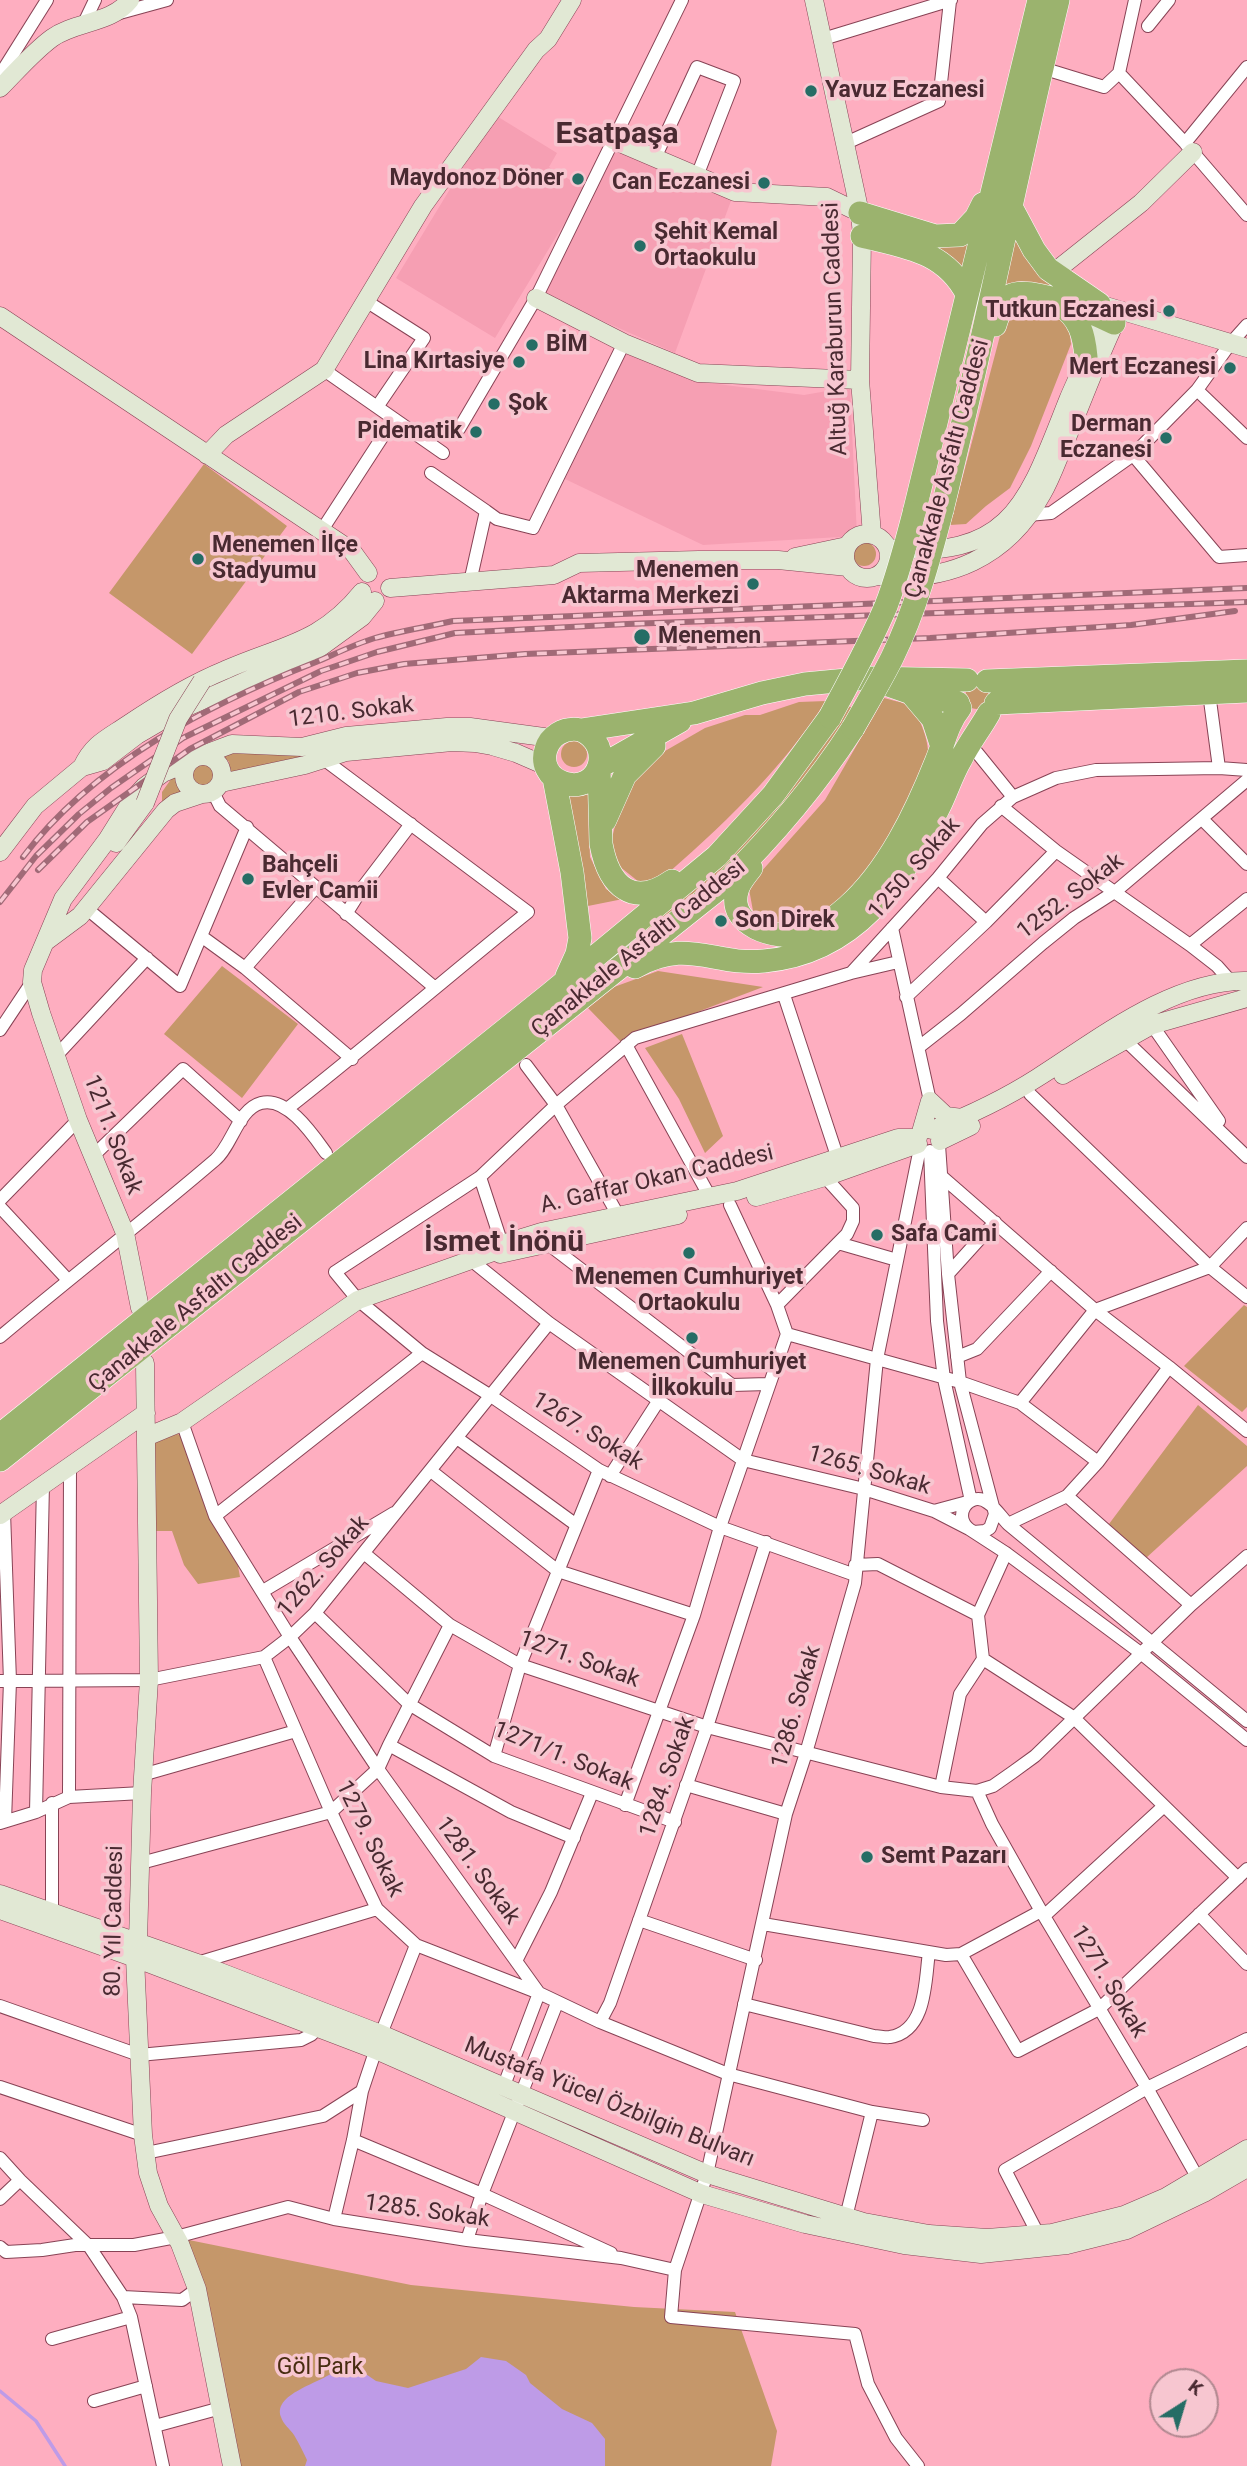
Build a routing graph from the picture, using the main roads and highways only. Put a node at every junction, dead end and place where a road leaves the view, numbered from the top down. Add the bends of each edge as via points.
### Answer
1 (1039, 0) edge
2 (1058, 0) edge
3 (994, 183) junction
4 (1010, 205) junction
5 (967, 294) junction
6 (1052, 299) junction
7 (1086, 357) road end
8 (976, 370) junction
9 (1247, 671) edge
10 (868, 678) junction
11 (977, 680) junction
12 (1247, 691) edge
13 (911, 693) junction
14 (959, 706) junction
15 (993, 708) junction
16 (694, 713) junction
17 (581, 730) junction
18 (942, 747) junction
19 (838, 752) junction
20 (599, 767) junction
21 (550, 772) junction
22 (747, 824) junction
23 (601, 830) junction
24 (565, 980) junction
25 (594, 987) junction
26 (0, 1435) edge
27 (0, 1460) edge

1 - 3 highway, Çanakkale Asfaltı Caddesi
2 - 4 highway, Çanakkale Asfaltı Caddesi
3 - 5 highway, Çanakkale Asfaltı Caddesi
3 - 5 highway via 976,218 960,235 935,236 861,225 948,266
4 - 6 highway via 1034,250 1053,273 1108,313
4 - 8 highway, Çanakkale Asfaltı Caddesi
5 - 22 highway, Çanakkale Asfaltı Caddesi, bridge via 914,513 886,606 830,717
6 - 7 highway via 1081,327
6 - 8 highway via 1024,292 1008,298
8 - 19 highway, Çanakkale Asfaltı Caddesi, bridge via 928,566 889,664
9 - 11 highway
10 - 11 highway
10 - 13 highway
10 - 16 highway via 783,688
11 - 14 highway via 959,690
11 - 15 highway via 995,691
12 - 15 highway
13 - 14 highway
13 - 18 highway via 933,719
14 - 15 highway via 977,718
14 - 18 highway
15 - 25 highway via 894,882 861,922 838,939 811,952 763,962 668,953
16 - 17 highway
16 - 20 highway
16 - 23 highway via 625,775
17 - 20 highway via 598,744
17 - 21 highway via 565,730 551,738 546,747
18 - 19 highway via 910,818 861,893 812,931 782,936 761,931 740,911 736,894 740,884 824,782
19 - 25 highway, Çanakkale Asfaltı Caddesi via 789,817 722,886
20 - 21 highway via 590,779 576,785 568,785
20 - 23 highway
21 - 24 highway via 572,872 579,938
22 - 23 highway via 722,836 658,890 641,894 623,888 612,874 603,854
22 - 24 highway, Çanakkale Asfaltı Caddesi via 707,864
24 - 26 highway, Çanakkale Asfaltı Caddesi
25 - 27 highway, Çanakkale Asfaltı Caddesi

